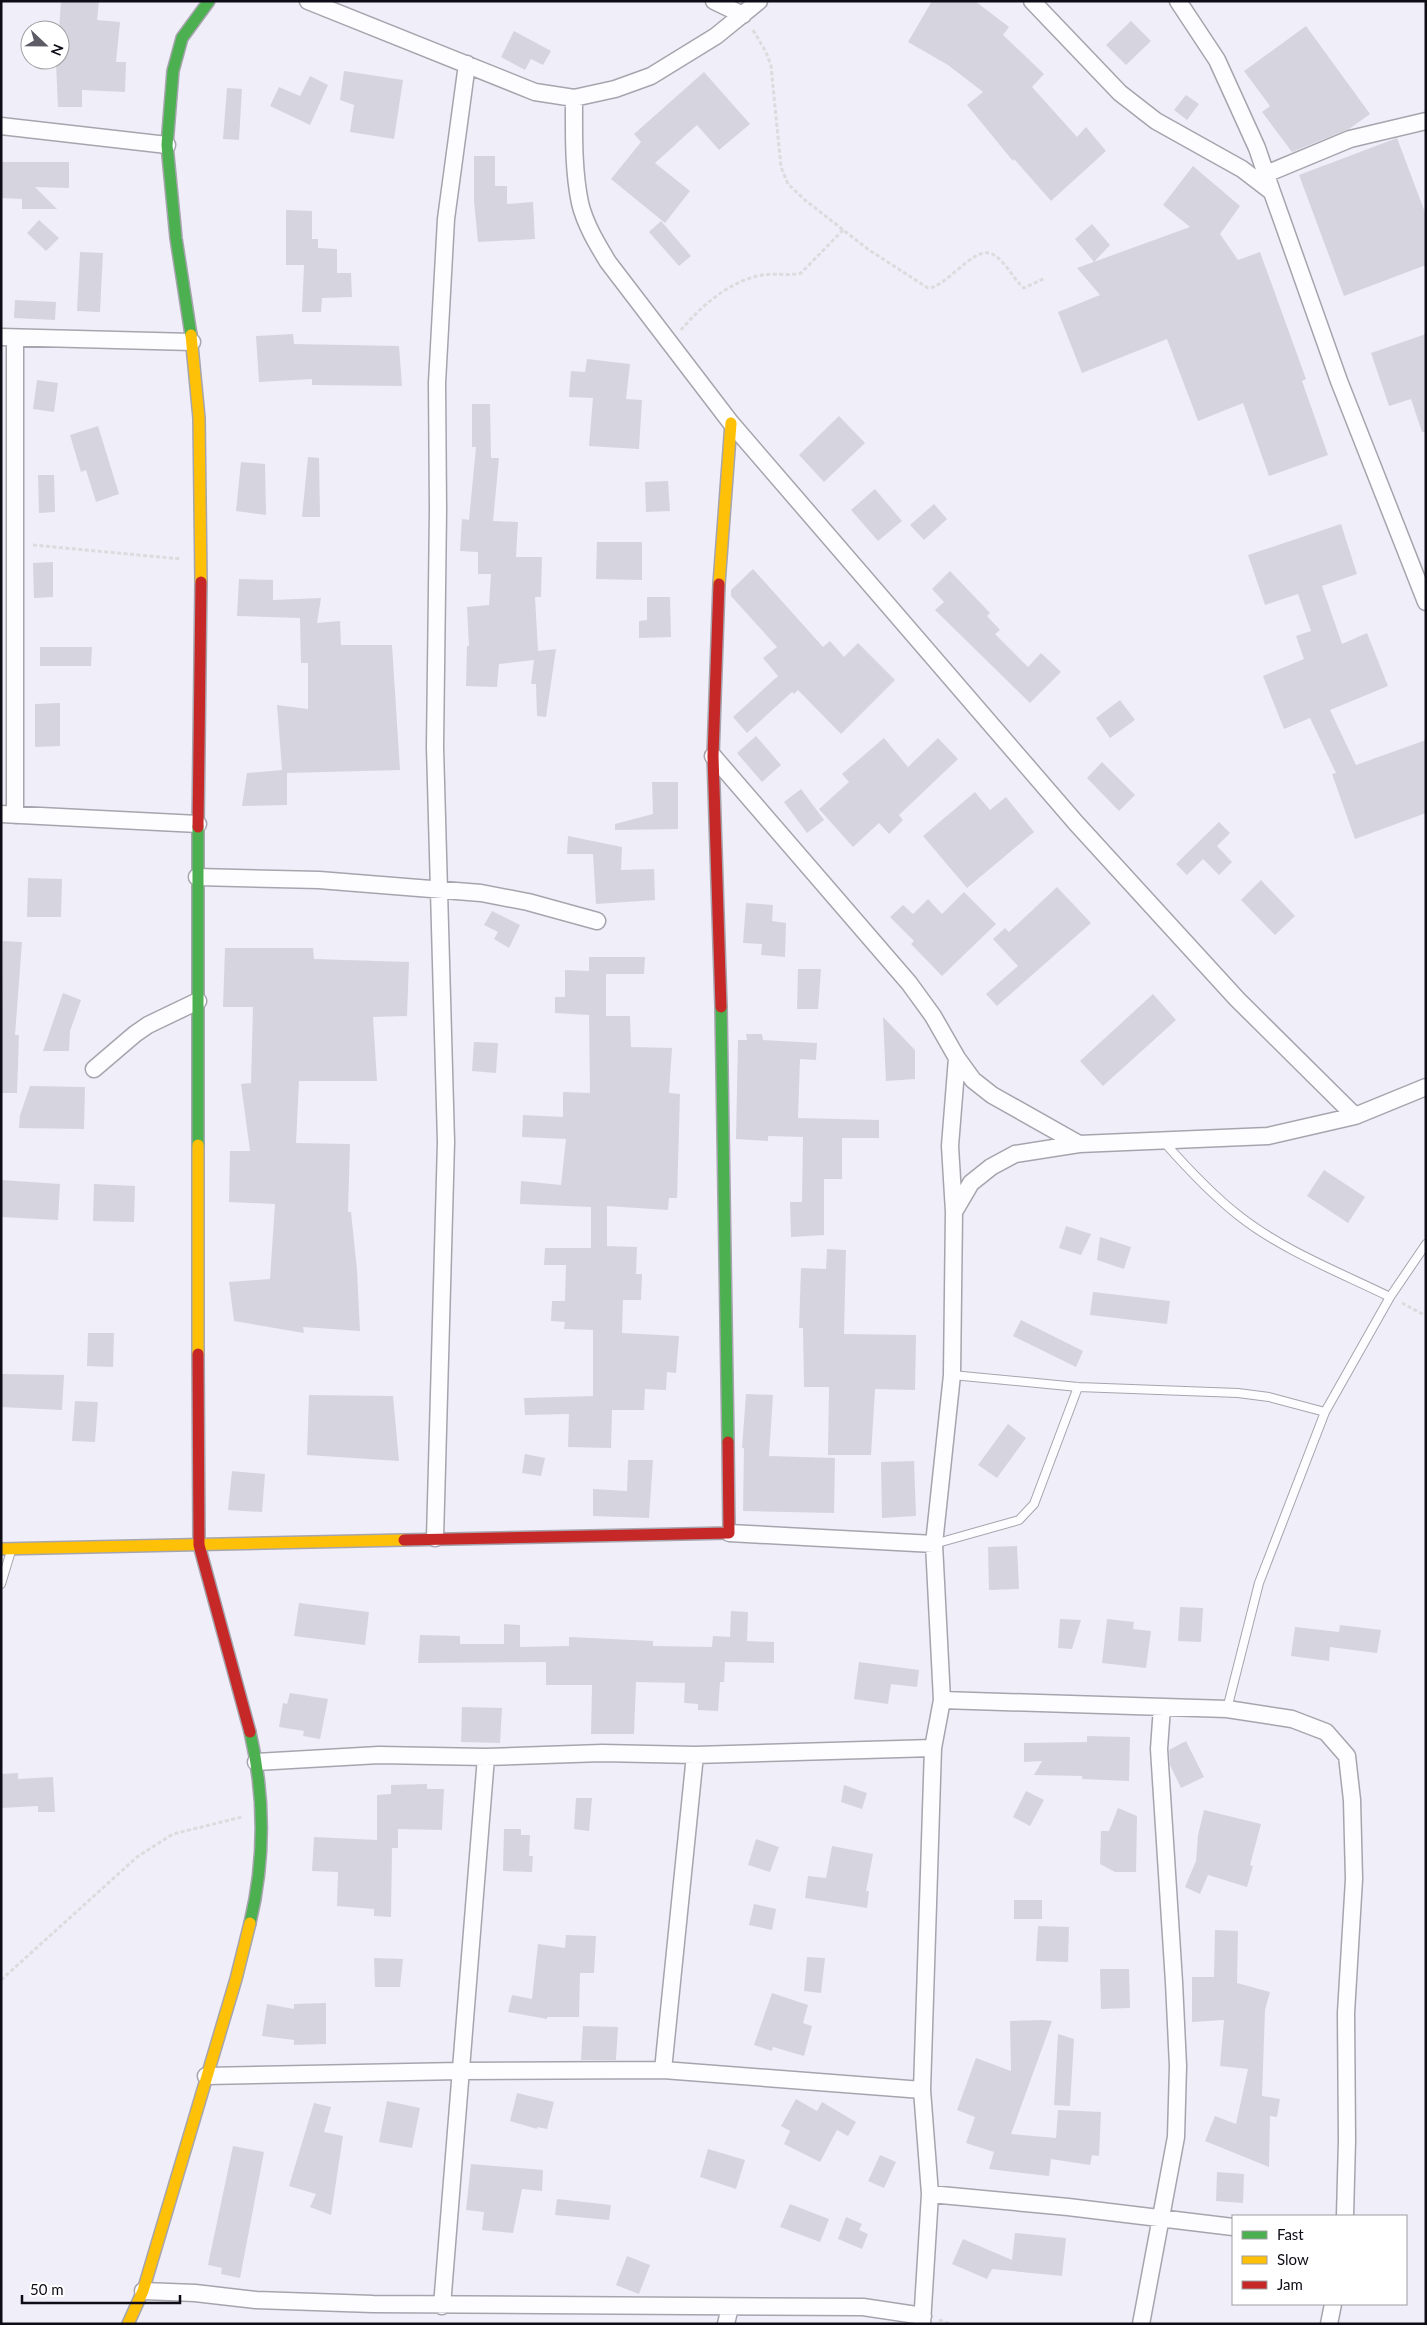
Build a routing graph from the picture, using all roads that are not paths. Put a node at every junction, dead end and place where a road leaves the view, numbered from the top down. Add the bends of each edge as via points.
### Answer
1 (209, 1) edge
2 (308, 1) edge
3 (714, 1) edge
4 (759, 1) edge
5 (1032, 1) edge
6 (1178, 1) edge
7 (743, 15) junction
8 (467, 64) junction
9 (574, 98) junction
10 (1426, 121) edge
11 (1, 126) edge
12 (167, 145) junction
13 (1266, 174) junction
14 (1272, 192) junction
15 (8, 338) edge
16 (192, 342) junction
17 (731, 423) junction
18 (1426, 602) edge
19 (713, 756) junction
20 (8, 814) edge
21 (198, 824) junction
22 (197, 877) junction
23 (438, 890) junction
24 (597, 921) dead end
25 (198, 1002) junction
26 (957, 1058) junction
27 (94, 1069) dead end
28 (1426, 1087) edge
29 (1356, 1116) junction
30 (1164, 1142) junction
31 (1079, 1144) junction
32 (954, 1212) junction
33 (1426, 1244) edge
34 (1390, 1296) junction
35 (952, 1375) junction
36 (1078, 1387) junction
37 (1326, 1412) junction
38 (729, 1533) junction
39 (435, 1538) junction
40 (934, 1544) junction
41 (199, 1545) junction
42 (6, 1549) edge
43 (1, 1584) edge
44 (942, 1700) junction
45 (1162, 1707) junction
46 (1228, 1709) junction
47 (933, 1748) junction
48 (695, 1755) junction
49 (486, 1756) junction
50 (256, 1762) junction
51 (460, 2070) junction
52 (663, 2070) junction
53 (206, 2076) junction
54 (922, 2090) junction
55 (930, 2194) junction
56 (1345, 2215) edge
57 (1162, 2220) junction
58 (1232, 2227) edge
59 (143, 2291) junction
60 (1332, 2305) edge
61 (442, 2306) junction
62 (730, 2307) junction
63 (922, 2320) edge
64 (128, 2324) edge
65 (726, 2324) edge
66 (1141, 2324) edge
67 (1329, 2324) edge

1 - 12 street via 182,38 173,71
2 - 8 street
3 - 7 street
4 - 7 street
5 - 14 street via 1120,93 1156,121 1242,169
6 - 13 street via 1217,60
7 - 9 street via 716,36 651,76 615,89
8 - 9 street via 535,92
8 - 23 street via 446,219 437,383 435,747
9 - 17 street via 574,154 580,204 592,234 608,262
10 - 13 street via 1350,139
11 - 12 street
12 - 16 street via 176,238
13 - 14 street
14 - 18 street via 1339,382
15 - 16 street
15 - 20 street via 16,544
16 - 21 street via 199,418 201,561
17 - 19 street via 716,621
17 - 29 street via 1082,830 1237,999
19 - 26 street via 909,983
19 - 38 street via 720,953
20 - 21 street
21 - 22 street
22 - 23 street via 319,880
22 - 25 street
23 - 24 street via 481,893 528,902
23 - 39 street via 446,1142
25 - 27 street via 142,1030
25 - 41 street
26 - 31 street via 973,1080 992,1095
26 - 32 street via 950,1146
28 - 29 street
29 - 30 street via 1268,1136
30 - 31 street
30 - 34 lane via 1201,1183 1238,1216 1276,1241
31 - 32 street via 1015,1154 991,1167 971,1183
32 - 35 street
33 - 34 lane
34 - 37 lane
35 - 36 lane
35 - 40 street
36 - 37 lane via 1238,1393
36 - 40 lane via 1034,1504 1018,1520
37 - 46 lane via 1259,1583
38 - 39 street
38 - 40 street
39 - 41 street
40 - 44 street
41 - 42 street
41 - 50 street via 208,1588 242,1697
42 - 43 lane
44 - 45 street
44 - 47 street
45 - 46 street
45 - 57 street via 1159,1750 1178,2066 1176,2137
46 - 56 street via 1292,1719 1326,1732 1348,1756 1354,1879 1346,2013
47 - 48 street
47 - 54 street
48 - 49 street
48 - 52 street
49 - 50 street via 380,1755
49 - 51 street
50 - 53 street via 262,1812 260,1864 250,1924
51 - 52 street
51 - 53 street
51 - 61 street
52 - 54 street
53 - 59 street
54 - 55 street
55 - 57 street
55 - 63 street
57 - 58 street
57 - 66 street
59 - 61 street via 256,2300
59 - 64 street
60 - 67 street
61 - 62 street
62 - 63 street via 863,2307
62 - 65 street

